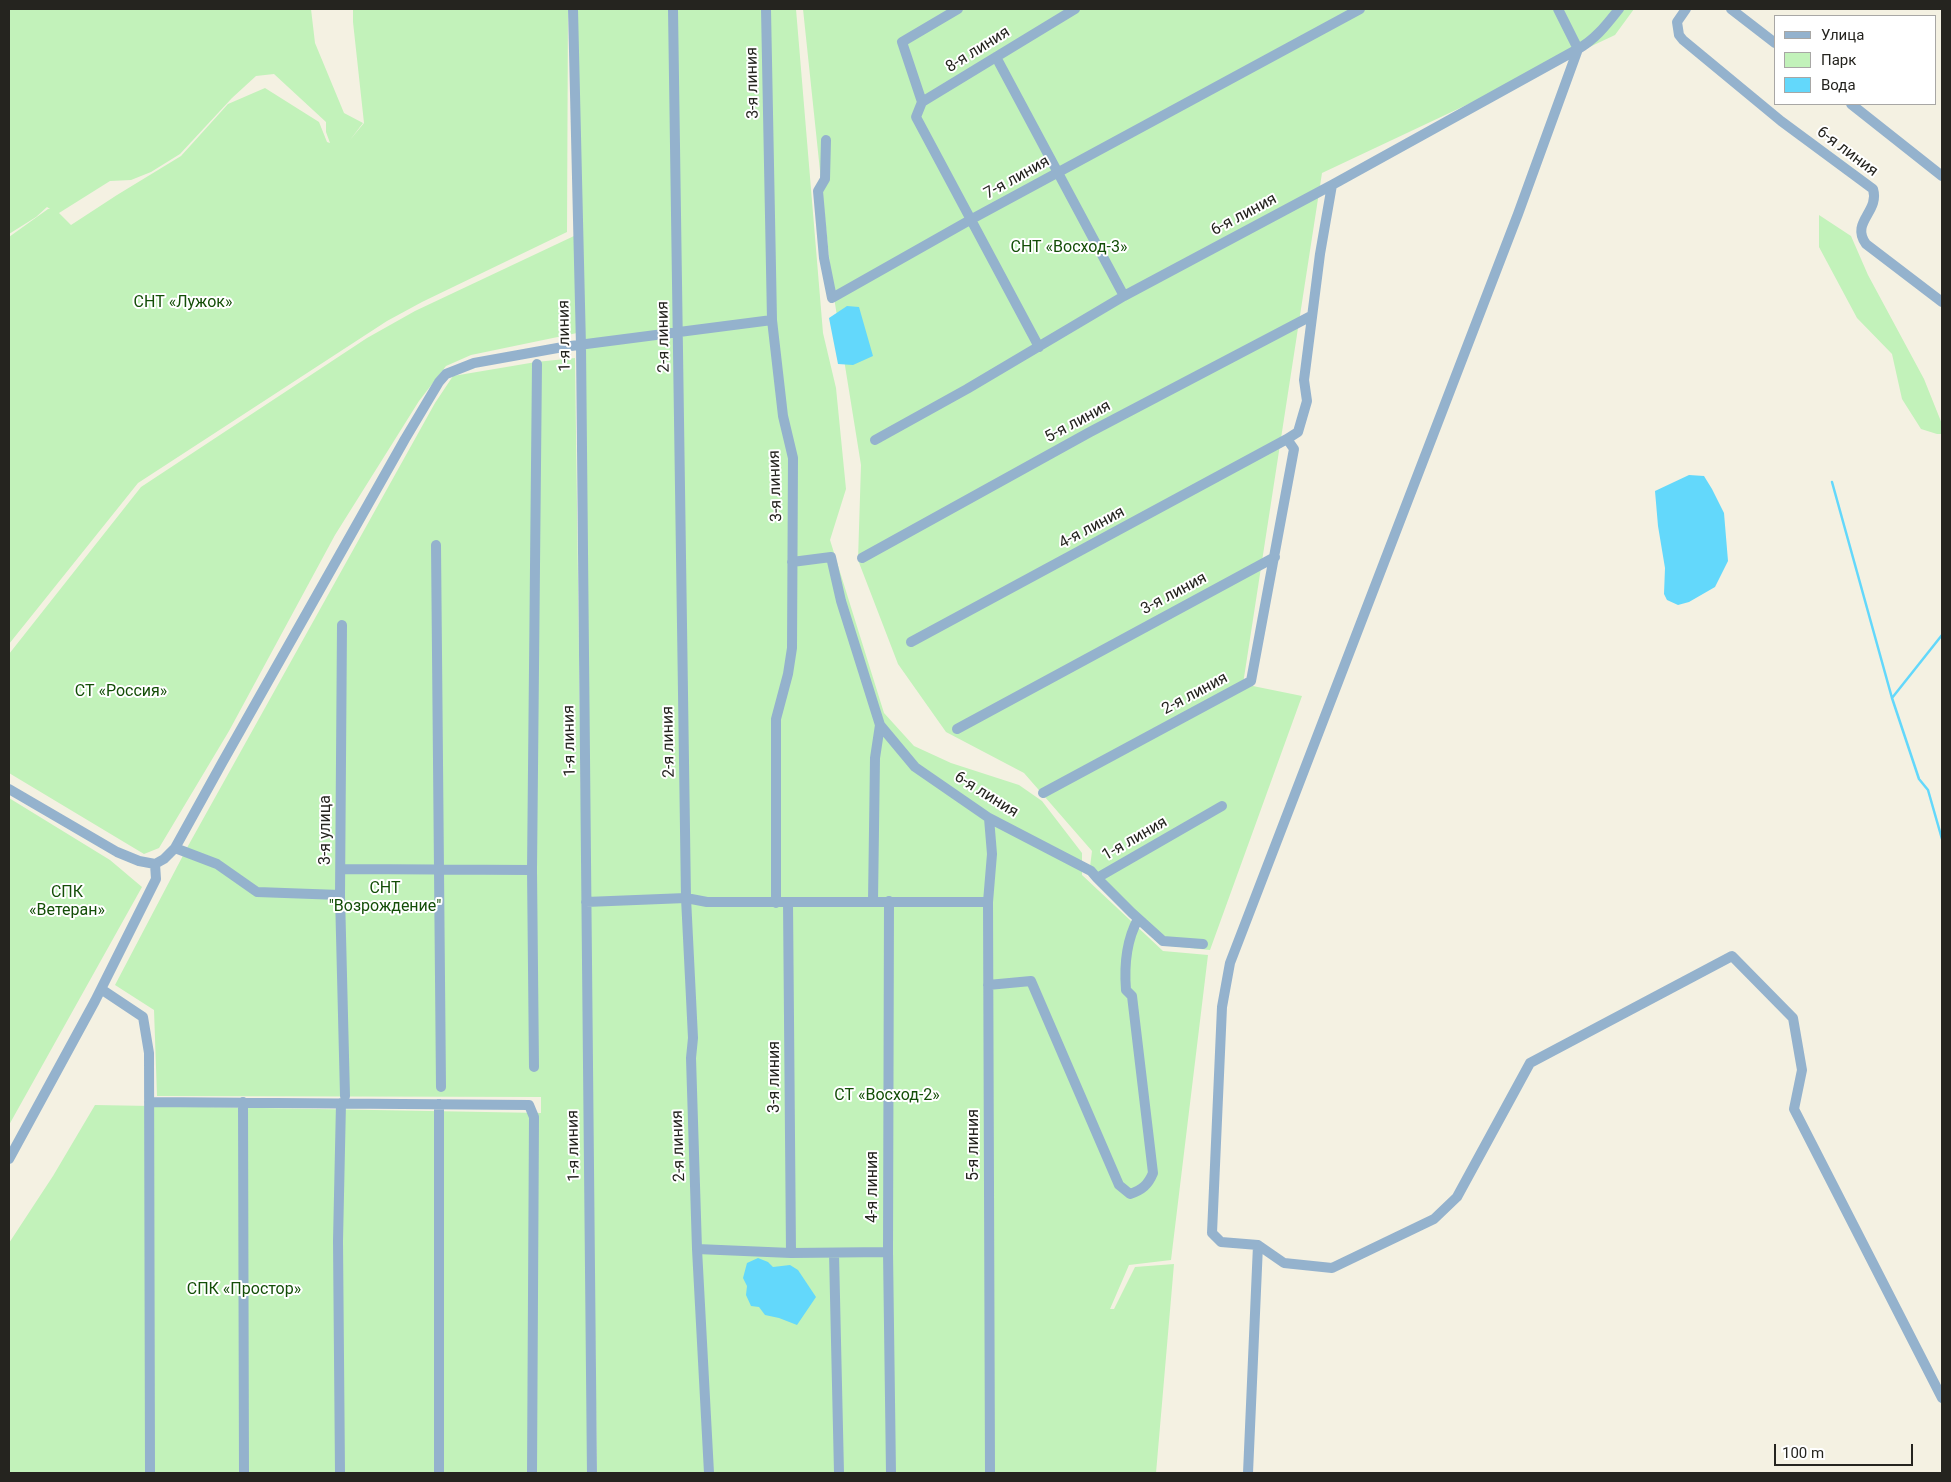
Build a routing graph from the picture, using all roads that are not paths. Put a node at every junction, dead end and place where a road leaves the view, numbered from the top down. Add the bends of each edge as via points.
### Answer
1 (573, 9) edge
2 (673, 9) edge
3 (766, 9) edge
4 (958, 9) edge
5 (1075, 9) edge
6 (1360, 9) edge
7 (1558, 9) edge
8 (1619, 9) edge
9 (1686, 9) edge
10 (1731, 9) edge
11 (1774, 43) edge
12 (1578, 50) junction
13 (996, 57) junction
14 (922, 102) junction
15 (1852, 105) edge
16 (826, 140) dead end
17 (1057, 173) junction
18 (1942, 176) edge
19 (1332, 185) junction
20 (970, 220) junction
21 (1124, 296) junction
22 (1942, 302) edge
23 (1311, 316) junction
24 (772, 320) junction
25 (679, 332) junction
26 (581, 346) junction
27 (1039, 347) junction
28 (537, 364) dead end
29 (1287, 439) junction
30 (875, 440) dead end
31 (436, 545) dead end
32 (1274, 557) junction
33 (862, 558) dead end
34 (792, 562) junction
35 (342, 625) dead end
36 (910, 642) dead end
37 (880, 726) junction
38 (957, 729) dead end
39 (9, 789) edge
40 (1043, 793) dead end
41 (1222, 806) dead end
42 (989, 818) junction
43 (175, 848) junction
44 (155, 864) junction
45 (341, 869) junction
46 (438, 870) junction
47 (532, 870) junction
48 (1094, 874) junction
49 (340, 895) junction
50 (686, 898) junction
51 (873, 901) junction
52 (889, 901) junction
53 (586, 902) junction
54 (776, 902) junction
55 (788, 902) junction
56 (988, 902) junction
57 (1138, 919) junction
58 (1203, 944) dead end
59 (988, 985) junction
60 (101, 989) junction
61 (534, 1067) dead end
62 (441, 1087) dead end
63 (343, 1100) junction
64 (149, 1102) junction
65 (243, 1102) junction
66 (439, 1104) junction
67 (9, 1159) edge
68 (1258, 1245) junction
69 (697, 1249) junction
70 (888, 1252) junction
71 (791, 1253) junction
72 (834, 1253) junction
73 (1942, 1398) edge
74 (150, 1473) edge
75 (244, 1473) edge
76 (340, 1473) edge
77 (439, 1473) edge
78 (532, 1473) edge
79 (592, 1473) edge
80 (710, 1473) edge
81 (840, 1473) edge
82 (891, 1473) edge
83 (990, 1473) edge
84 (1248, 1473) edge

1 - 26 street, 1-я линия
2 - 25 street, 2-я линия
3 - 24 street, 3-я линия
4 - 14 street via 902,42
5 - 13 street, 8-я линия
6 - 17 street, 7-я линия
7 - 12 street
8 - 12 street, 6-я линия via 1604,28
9 - 22 street, 6-я линия via 1677,22 1683,40 1781,121 1873,189 1874,201 1862,224 1861,238
10 - 11 street
12 - 19 street, 6-я линия
12 - 68 street via 1230,963 1222,1007 1212,1233 1221,1242
13 - 14 street, 8-я линия
13 - 17 street
14 - 20 street via 916,116
15 - 18 street
16 - 20 street, 7-я линия via 825,179 818,191 824,258 832,298
17 - 20 street, 7-я линия
17 - 21 street
19 - 21 street, 6-я линия
19 - 23 street
20 - 27 street
21 - 27 street, 6-я линия
23 - 29 street via 1304,380 1307,401 1298,432
23 - 33 street, 5-я линия via 1090,432
24 - 25 street
24 - 34 street, 3-я линия via 783,416 793,458
25 - 26 street
25 - 50 street, 2-я линия
26 - 43 street via 474,363 446,374 439,382
26 - 53 street, 1-я линия
27 - 30 street, 6-я линия
28 - 47 street
29 - 32 street via 1294,450
29 - 36 street, 4-я линия
31 - 46 street
32 - 38 street, 3-я линия
32 - 40 street, 2-я линия via 1251,681
34 - 37 street via 831,557 841,601
34 - 54 street, 3-я линия via 792,648 776,719
35 - 45 street, 3-я улица
37 - 42 street, 6-я линия via 915,766
37 - 51 street via 875,758
39 - 44 street via 117,852
41 - 48 street, 1-я линия
42 - 48 street, 6-я линия
42 - 56 street, 5-я линия via 992,854
43 - 44 street
43 - 49 street via 217,864 257,892
44 - 60 street via 156,879
45 - 46 street
45 - 49 street, 3-я улица
46 - 47 street
46 - 62 street
47 - 61 street
48 - 57 street, 1-я линия
49 - 63 street, 3-я улица
50 - 53 street
50 - 54 street via 707,902
50 - 69 street, 2-я линия via 693,1038
51 - 52 street
51 - 55 street
52 - 56 street
52 - 70 street, 4-я линия
53 - 79 street, 1-я линия
54 - 55 street
55 - 71 street, 3-я линия
56 - 59 street, 5-я линия
57 - 58 street, 1-я линия via 1163,941
57 - 59 street via 1127,948 1125,979 1126,990 1132,996 1153,1173 1140,1190 1130,1194 1119,1185 1031,981
59 - 83 street, 5-я линия
60 - 64 street via 143,1017 149,1053
60 - 67 street
63 - 65 street
63 - 66 street
63 - 76 street, 3-я улица via 338,1241
64 - 65 street
64 - 74 street
65 - 75 street
66 - 77 street
66 - 78 street via 529,1105 534,1117
68 - 73 street via 1284,1263 1332,1268 1434,1219 1457,1197 1530,1063 1732,956 1793,1018 1802,1070 1794,1109
68 - 84 street
69 - 71 street
69 - 80 street, 2-я линия
70 - 72 street
70 - 82 street, 4-я линия
71 - 72 street
72 - 81 street

